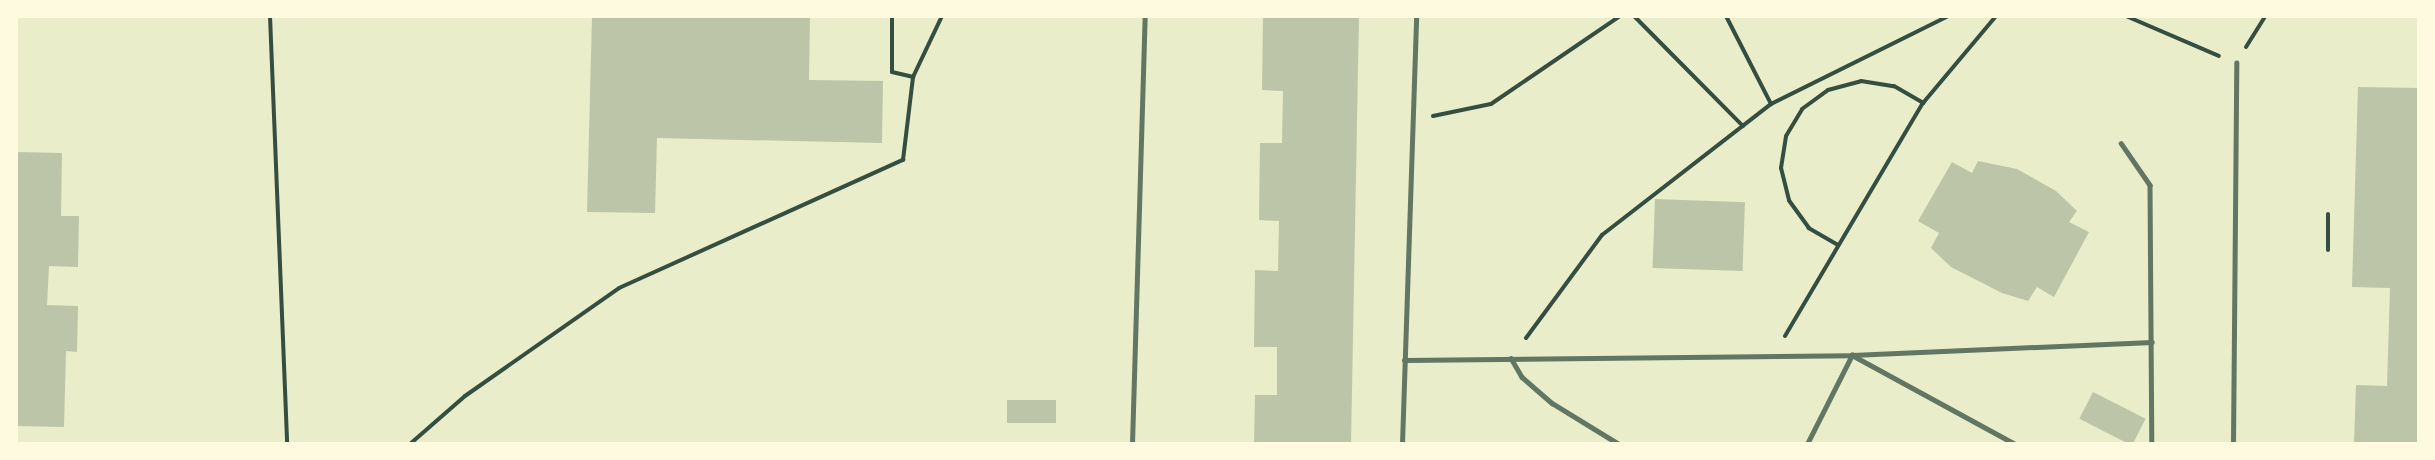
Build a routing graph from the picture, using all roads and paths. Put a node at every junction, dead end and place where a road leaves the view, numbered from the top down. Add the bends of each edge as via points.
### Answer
1 (270, 16) edge
2 (892, 16) edge
3 (942, 16) edge
4 (1145, 16) edge
5 (1416, 16) edge
6 (1620, 16) edge
7 (1634, 16) edge
8 (1726, 16) edge
9 (1948, 16) edge
10 (1996, 16) edge
11 (2126, 16) edge
12 (2265, 16) edge
13 (2236, 63) junction
14 (912, 77) junction
15 (1771, 104) junction
16 (1923, 104) junction
17 (1413, 120) junction
18 (1743, 126) junction
19 (2121, 143) dead end
20 (2328, 214) dead end
21 (1838, 245) junction
22 (2328, 250) dead end
23 (2152, 342) junction
24 (1774, 355) junction
25 (1852, 355) junction
26 (1511, 358) junction
27 (1404, 360) junction
28 (287, 444) edge
29 (410, 444) edge
30 (1132, 444) edge
31 (1402, 444) edge
32 (1619, 444) edge
33 (1807, 444) edge
34 (2015, 444) edge
35 (2152, 444) edge
36 (2233, 444) edge

1 - 28 path
2 - 14 path via 892,72
3 - 14 path
4 - 30 lane
5 - 17 lane
6 - 17 path via 1491,104
7 - 18 path
8 - 15 path
9 - 15 path
10 - 16 path
11 - 13 path
12 - 13 path
13 - 36 lane
14 - 29 path via 903,160 619,288 465,396
15 - 18 path
16 - 21 path
16 - 21 path via 1894,86 1861,81 1828,90 1796,118 1786,136 1781,168 1789,201 1809,228
17 - 27 lane
18 - 26 path via 1602,235
19 - 23 lane via 2150,185
20 - 22 path
21 - 24 path
23 - 25 lane
23 - 35 lane
24 - 25 lane
24 - 26 lane
25 - 33 lane
25 - 34 lane
26 - 27 lane
26 - 32 lane via 1522,377 1552,403
27 - 31 lane

